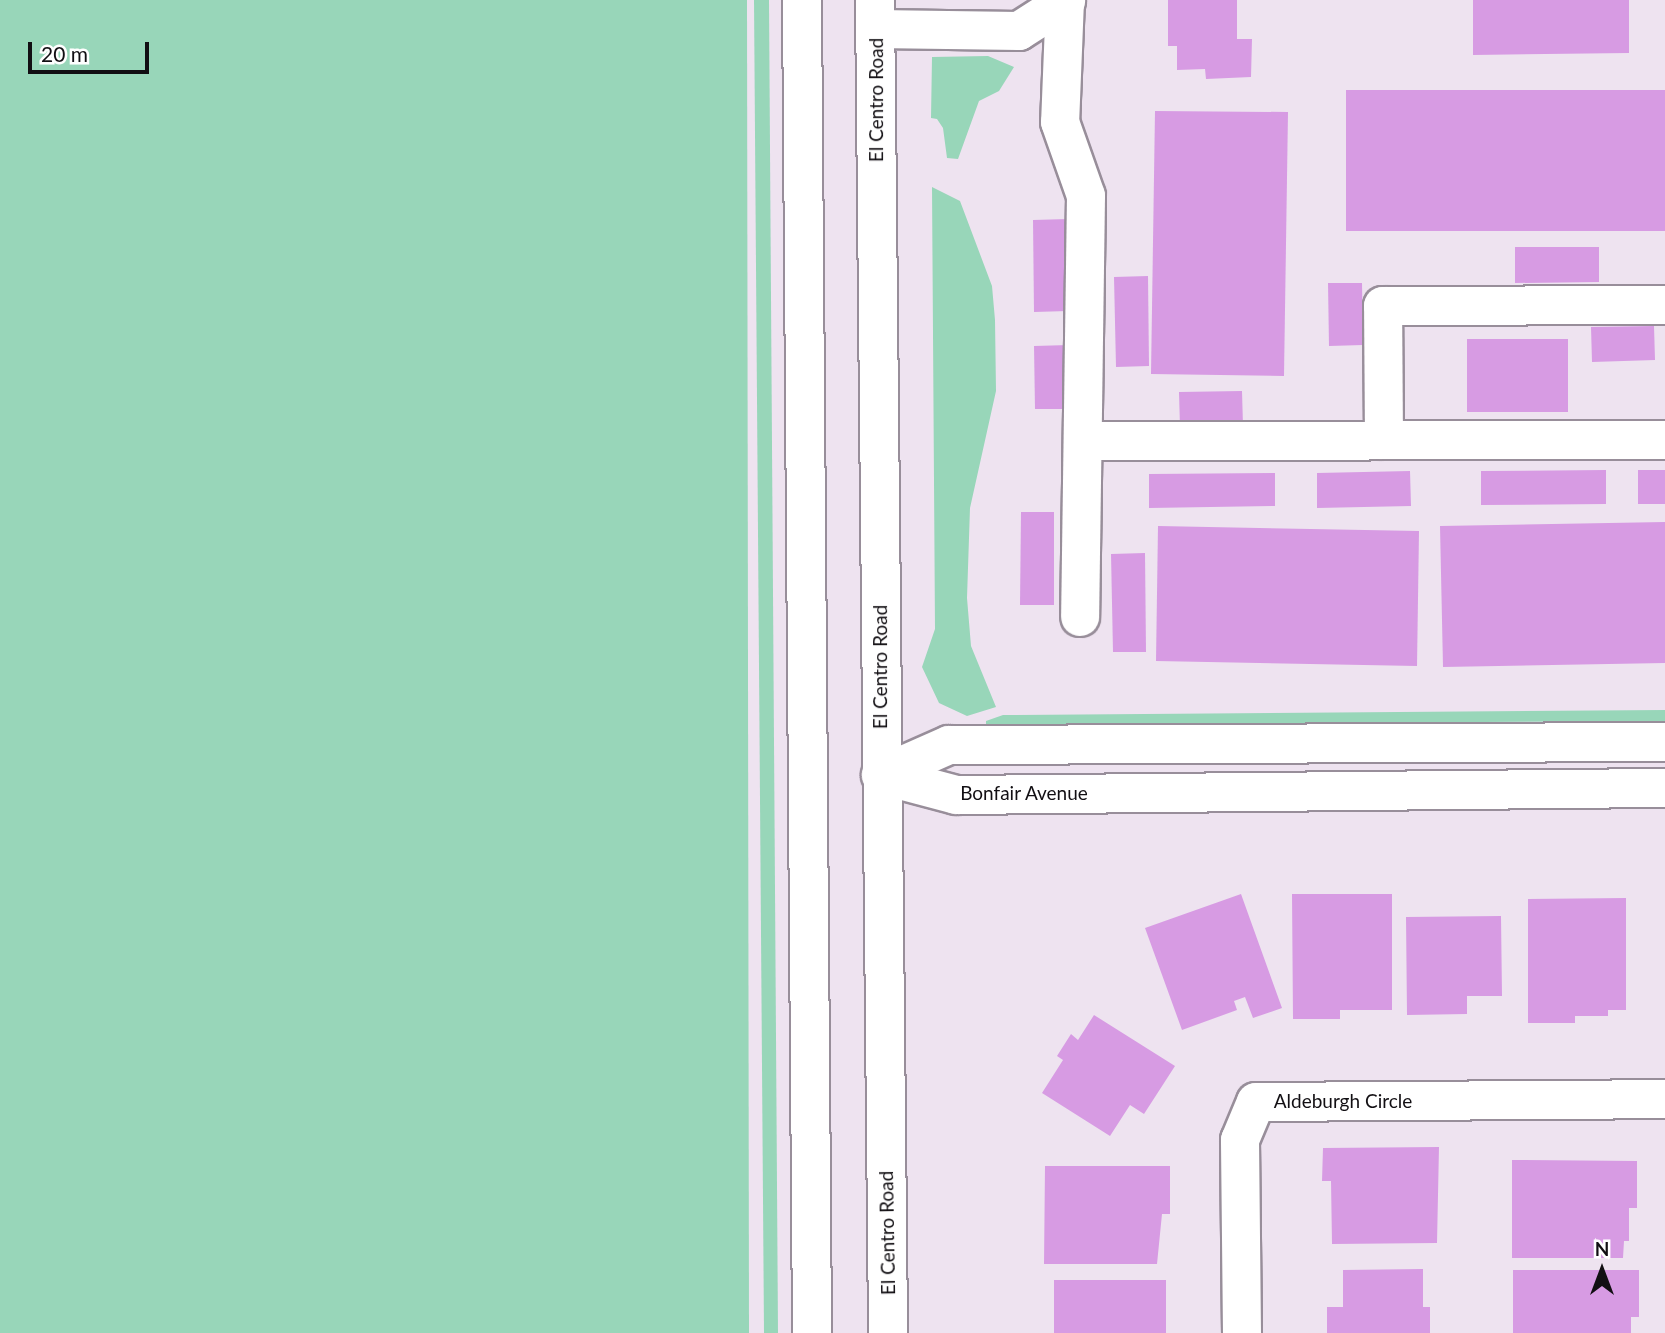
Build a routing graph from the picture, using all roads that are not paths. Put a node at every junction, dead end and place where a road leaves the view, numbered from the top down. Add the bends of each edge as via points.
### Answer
1 (802, 0) edge
2 (1065, 0) edge
3 (876, 15) edge
4 (1665, 305) edge
5 (1384, 440) junction
6 (1665, 440) edge
7 (1083, 441) junction
8 (1080, 617) dead end
9 (1665, 742) edge
10 (881, 775) junction
11 (1665, 788) edge
12 (1665, 1099) edge
13 (812, 1333) edge
14 (888, 1333) edge
15 (1242, 1333) edge

1 - 13 main road
2 - 3 main road via 1019,31
2 - 7 main road via 1060,121 1086,195
3 - 10 main road, El Centro Road
4 - 5 main road via 1383,306
5 - 6 main road
5 - 7 main road
7 - 8 main road
9 - 10 main road via 950,745
10 - 11 main road, Bonfair Avenue via 956,795
10 - 14 main road, El Centro Road
12 - 15 main road, Aldeburgh Circle via 1256,1102 1240,1140

